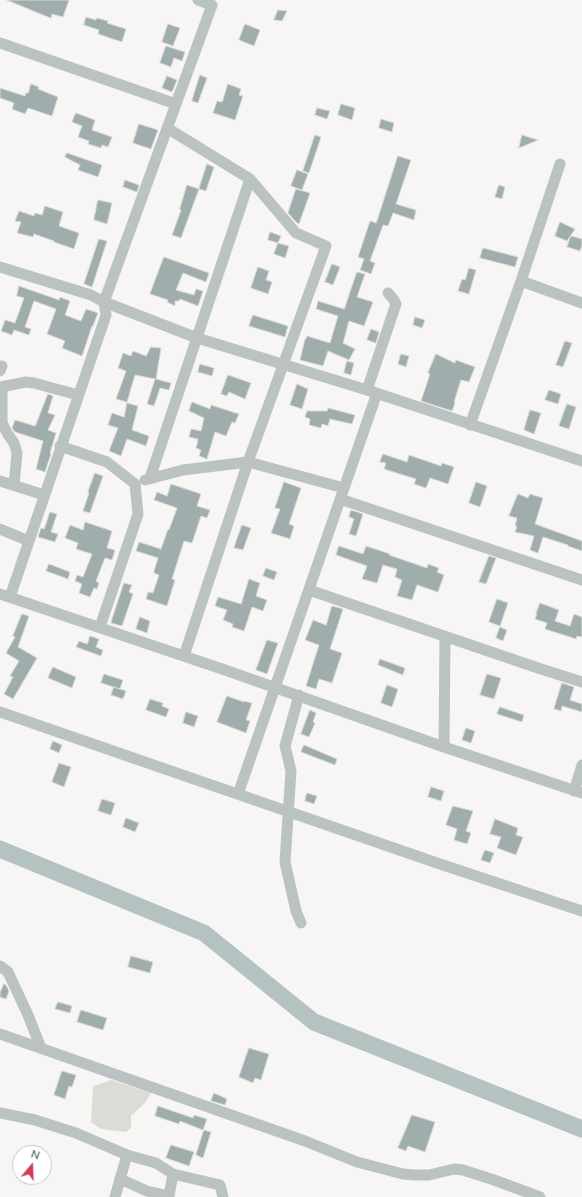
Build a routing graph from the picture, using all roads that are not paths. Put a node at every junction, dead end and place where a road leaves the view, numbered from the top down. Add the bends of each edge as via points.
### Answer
1 (198, 0) edge
2 (0, 43) edge
3 (176, 104) junction
4 (167, 128) junction
5 (560, 164) dead end
6 (250, 179) junction
7 (0, 267) edge
8 (521, 281) junction
9 (388, 293) dead end
10 (104, 302) junction
11 (582, 302) edge
12 (197, 338) junction
13 (283, 364) junction
14 (0, 366) edge
15 (0, 371) edge
16 (1, 387) edge
17 (372, 392) junction
18 (78, 395) junction
19 (1, 425) edge
20 (470, 425) junction
21 (60, 446) junction
22 (582, 461) edge
23 (248, 462) junction
24 (150, 478) junction
25 (0, 481) edge
26 (136, 484) junction
27 (14, 485) junction
28 (344, 488) junction
29 (44, 495) junction
30 (340, 499) junction
31 (0, 529) edge
32 (28, 541) junction
33 (582, 580) edge
34 (309, 590) junction
35 (5, 595) edge
36 (100, 627) junction
37 (445, 636) junction
38 (184, 656) junction
39 (582, 682) edge
40 (275, 687) junction
41 (299, 695) junction
42 (0, 712) edge
43 (444, 746) junction
44 (582, 765) edge
45 (578, 792) edge
46 (238, 794) junction
47 (288, 812) junction
48 (582, 912) edge
49 (301, 923) dead end
50 (0, 966) edge
51 (0, 1034) edge
52 (41, 1048) junction
53 (0, 1113) edge
54 (127, 1155) junction
55 (172, 1174) junction
56 (120, 1179) junction
57 (536, 1196) edge
58 (115, 1197) edge
59 (169, 1197) edge
60 (223, 1197) edge

1 - 3 street via 212,5
2 - 3 street
3 - 4 street
4 - 6 street
4 - 10 street
5 - 8 street
6 - 12 street
6 - 13 street via 296,233 326,246
7 - 10 street via 75,289
8 - 11 street
8 - 20 street
9 - 17 street via 396,304
10 - 12 street
10 - 18 street via 106,315
12 - 13 street
12 - 24 street
13 - 17 street
13 - 23 street
14 - 15 street
16 - 18 street via 26,382
16 - 19 street
17 - 20 street
17 - 28 street
18 - 21 street
19 - 27 street via 14,442 17,453
20 - 22 street
21 - 26 street via 107,462
21 - 29 street
23 - 24 street via 183,470
23 - 28 street
23 - 38 street
24 - 26 street
25 - 27 street
26 - 36 street via 138,514
27 - 29 street
28 - 30 street
29 - 32 street
30 - 33 street
30 - 34 street
31 - 32 street
32 - 35 street
34 - 37 street
34 - 40 street
35 - 36 street
36 - 38 street
37 - 39 street
37 - 43 street
38 - 40 street
40 - 41 street
40 - 46 street
41 - 43 street
41 - 47 street via 285,746 291,771
42 - 46 street
43 - 45 street
44 - 45 street
46 - 47 street
47 - 48 street
47 - 49 street via 285,862
50 - 52 street via 8,972
51 - 52 street
52 - 57 street via 305,1141 357,1162 414,1175 463,1170
53 - 54 street via 35,1120 76,1133
54 - 55 street via 156,1163
54 - 56 street
55 - 59 street
55 - 60 street via 220,1185
56 - 58 street
56 - 59 street

